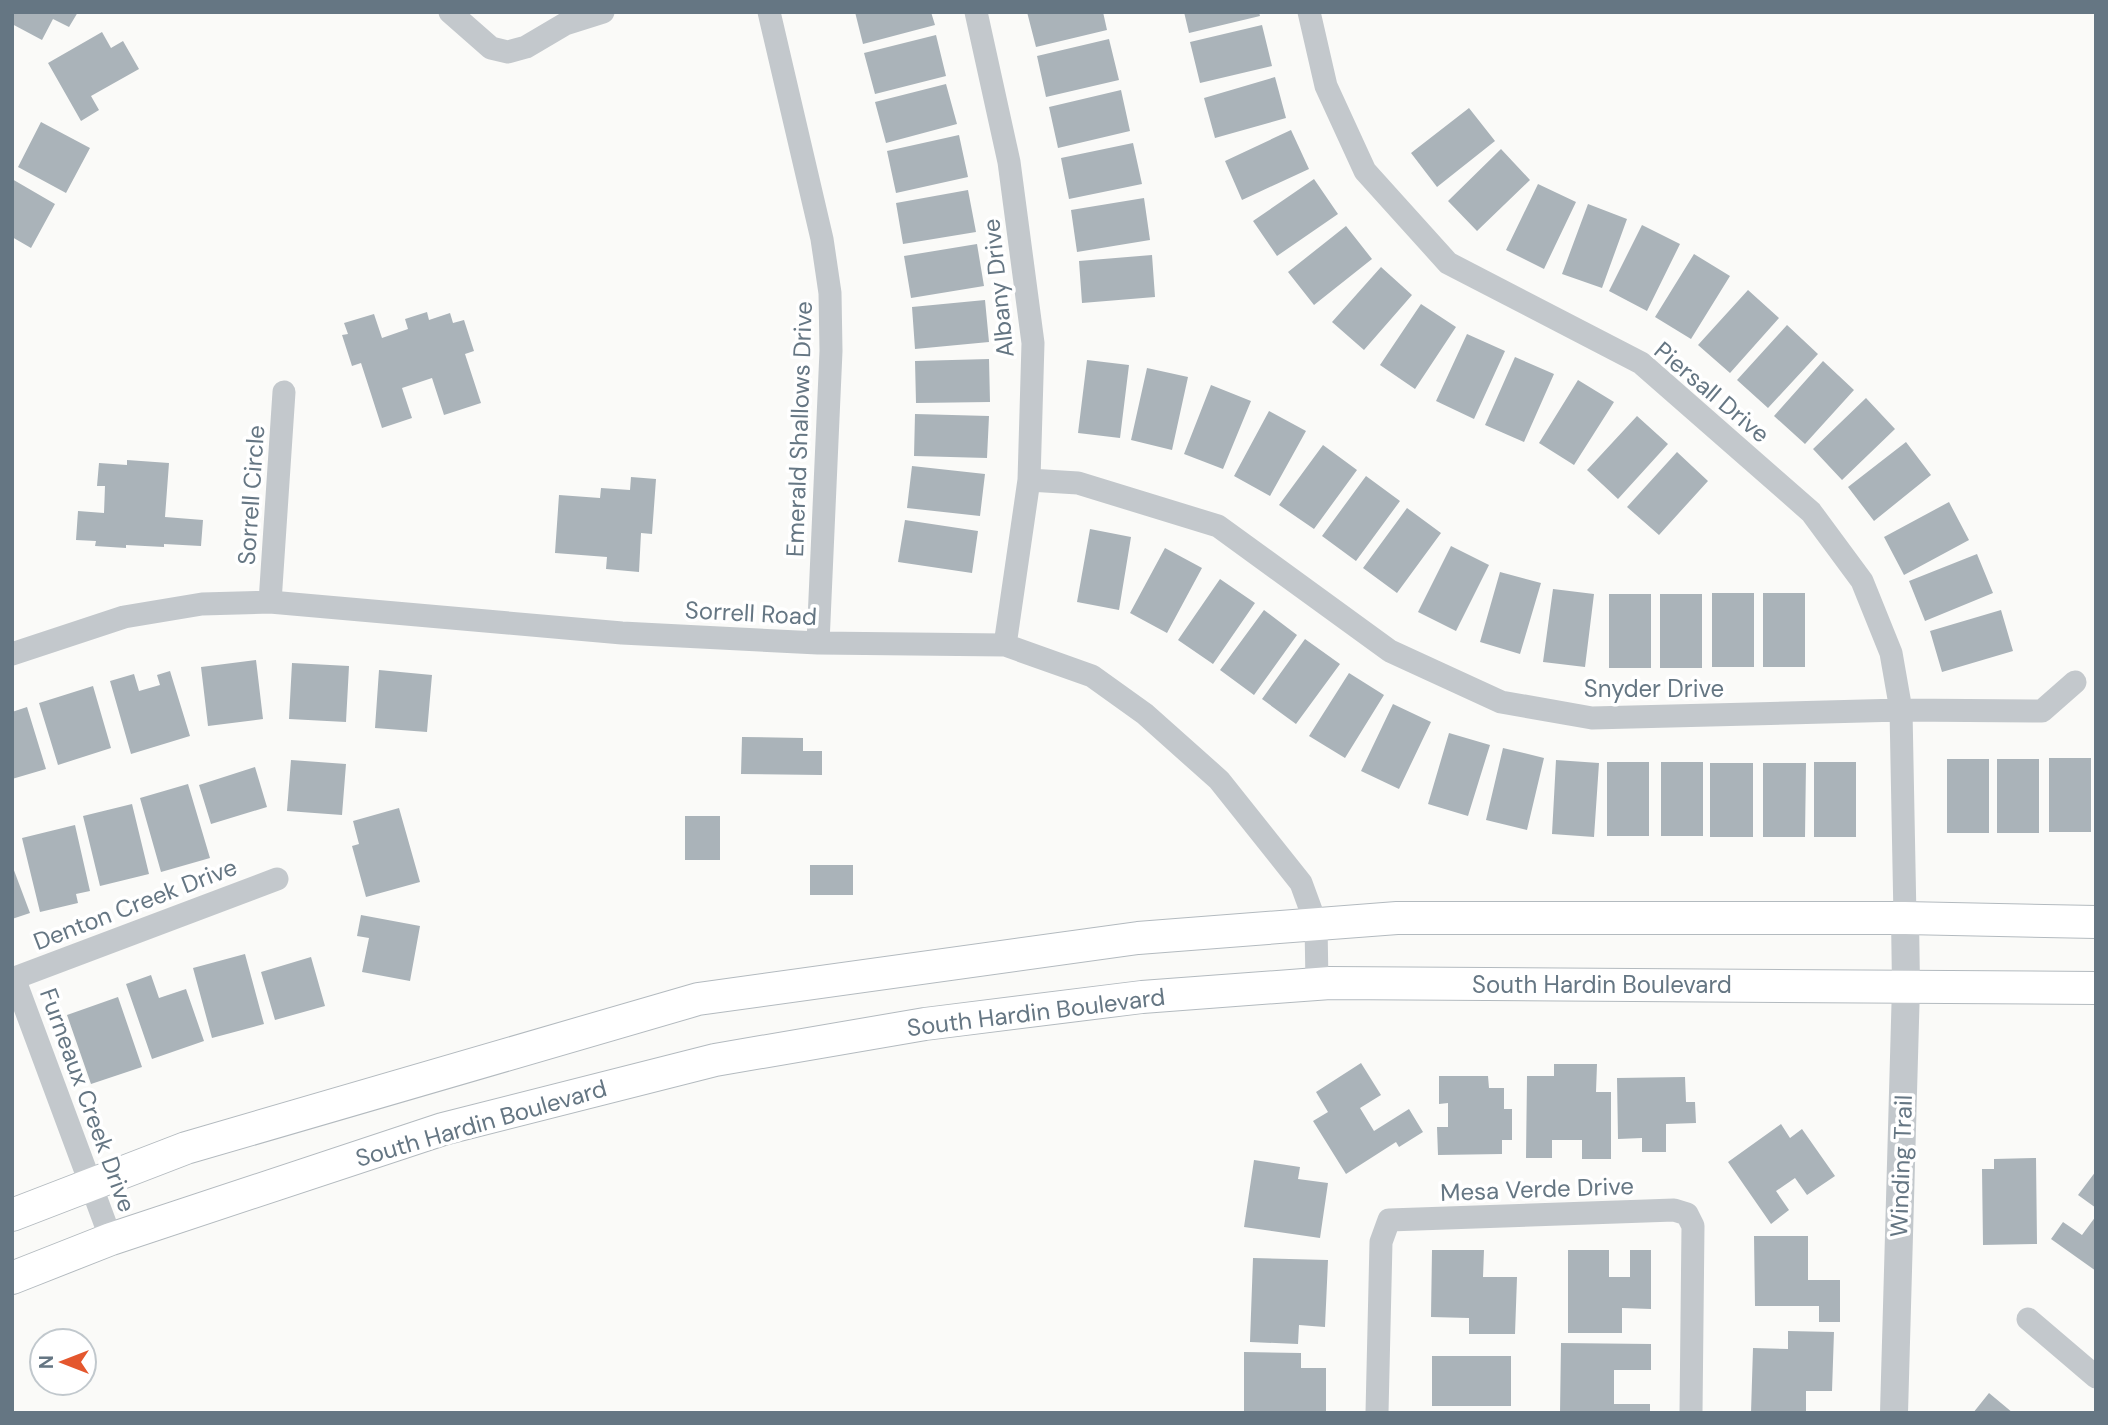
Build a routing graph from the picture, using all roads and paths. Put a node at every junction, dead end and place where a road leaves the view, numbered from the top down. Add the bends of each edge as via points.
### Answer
1 (450, 12) edge
2 (603, 12) edge
3 (769, 12) edge
4 (976, 12) edge
5 (1309, 12) edge
6 (284, 392) dead end
7 (1029, 480) junction
8 (270, 602) junction
9 (818, 643) junction
10 (1005, 645) junction
11 (12, 654) edge
12 (2075, 682) dead end
13 (1901, 710) junction
14 (277, 879) dead end
15 (1905, 918) junction
16 (2096, 922) edge
17 (1316, 924) junction
18 (13, 979) edge
19 (1317, 984) junction
20 (1906, 986) junction
21 (2096, 988) edge
22 (91, 1184) junction
23 (12, 1215) edge
24 (111, 1239) junction
25 (12, 1278) edge
26 (2028, 1319) dead end
27 (2096, 1377) edge
28 (1377, 1413) edge
29 (1691, 1413) edge
30 (1894, 1413) edge

1 - 2 street via 491,48 508,52 565,24
3 - 9 street, Emerald Shallows Drive via 822,239 830,293
4 - 7 street, Albany Drive via 1009,162 1033,343
5 - 13 street, Piersall Drive via 1326,86 1365,171 1448,263 1641,363 1811,512 1862,581 1891,653
6 - 8 street, Sorrell Circle
7 - 10 street, Albany Drive
7 - 13 street, Snyder Drive via 1078,483 1218,526 1390,651 1501,702 1592,718
8 - 9 street, Sorrell Road via 622,634
8 - 11 street, Sorrell Road via 202,604 124,617
9 - 10 street, Sorrell Road
10 - 17 street, Sorrell Road via 1092,676 1145,714 1219,780 1301,883
12 - 13 street, Snyder Drive via 2042,712
13 - 15 street, Piersall Drive
14 - 18 street, Denton Creek Drive
15 - 16 main road
15 - 17 main road via 1410,918
15 - 20 street, Winding Trail
17 - 19 street, Sorrell Road
17 - 22 main road via 1138,938 698,999 186,1148
18 - 22 street, Furneaux Creek Drive
19 - 20 main road, South Hardin Boulevard
19 - 24 main road, South Hardin Boulevard via 1142,998 925,1024 715,1060 443,1129
20 - 21 main road, South Hardin Boulevard
20 - 30 street, Winding Trail
22 - 23 main road
22 - 24 street, Furneaux Creek Drive
24 - 25 main road, South Hardin Boulevard
26 - 27 street
28 - 29 street, Mesa Verde Drive via 1381,1242 1389,1220 1674,1210 1687,1214 1693,1226

